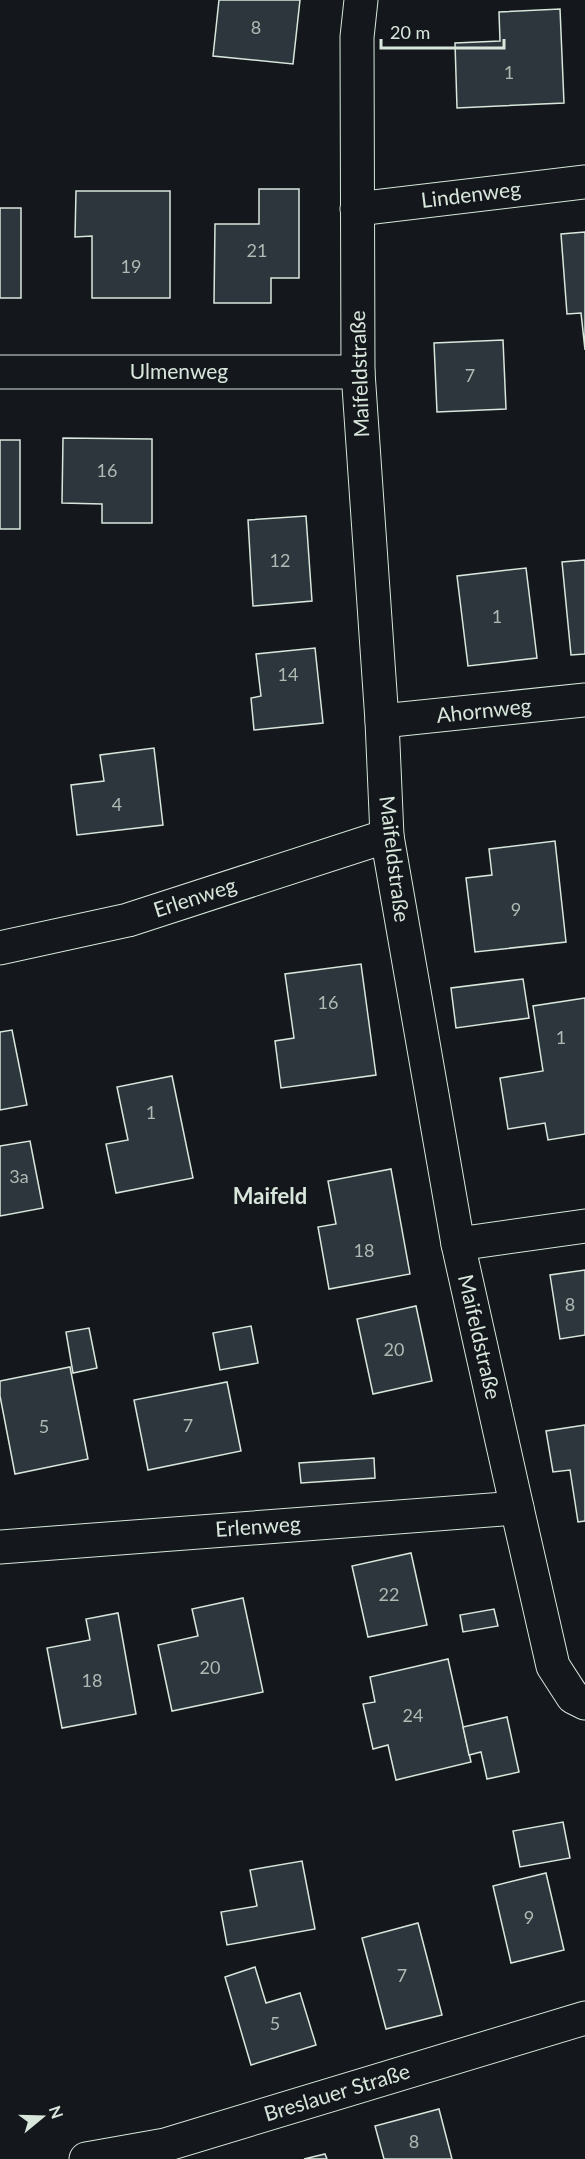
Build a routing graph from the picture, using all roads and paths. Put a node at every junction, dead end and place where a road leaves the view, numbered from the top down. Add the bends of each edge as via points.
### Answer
1 (361, 0) edge
2 (585, 182) edge
3 (357, 209) junction
4 (0, 372) edge
5 (358, 372) junction
6 (585, 700) edge
7 (382, 721) junction
8 (387, 836) junction
9 (0, 948) edge
10 (585, 1226) edge
11 (458, 1244) junction
12 (517, 1508) junction
13 (0, 1547) edge
14 (579, 1700) edge
15 (585, 2018) edge
16 (86, 2159) edge

1 - 3 street, Maifeldstraße via 357,37
2 - 3 street, Lindenweg
3 - 5 street, Maifeldstraße
4 - 5 street, Ulmenweg
5 - 7 street, Maifeldstraße
6 - 7 street, Ahornweg
7 - 8 street, Maifeldstraße
8 - 9 street, Erlenweg via 128,920
8 - 11 street, Maifeldstraße
10 - 11 street
11 - 12 street, Maifeldstraße
12 - 13 street, Erlenweg
12 - 14 street, Maifeldstraße via 553,1666
15 - 16 street, Breslauer Straße via 165,2145

